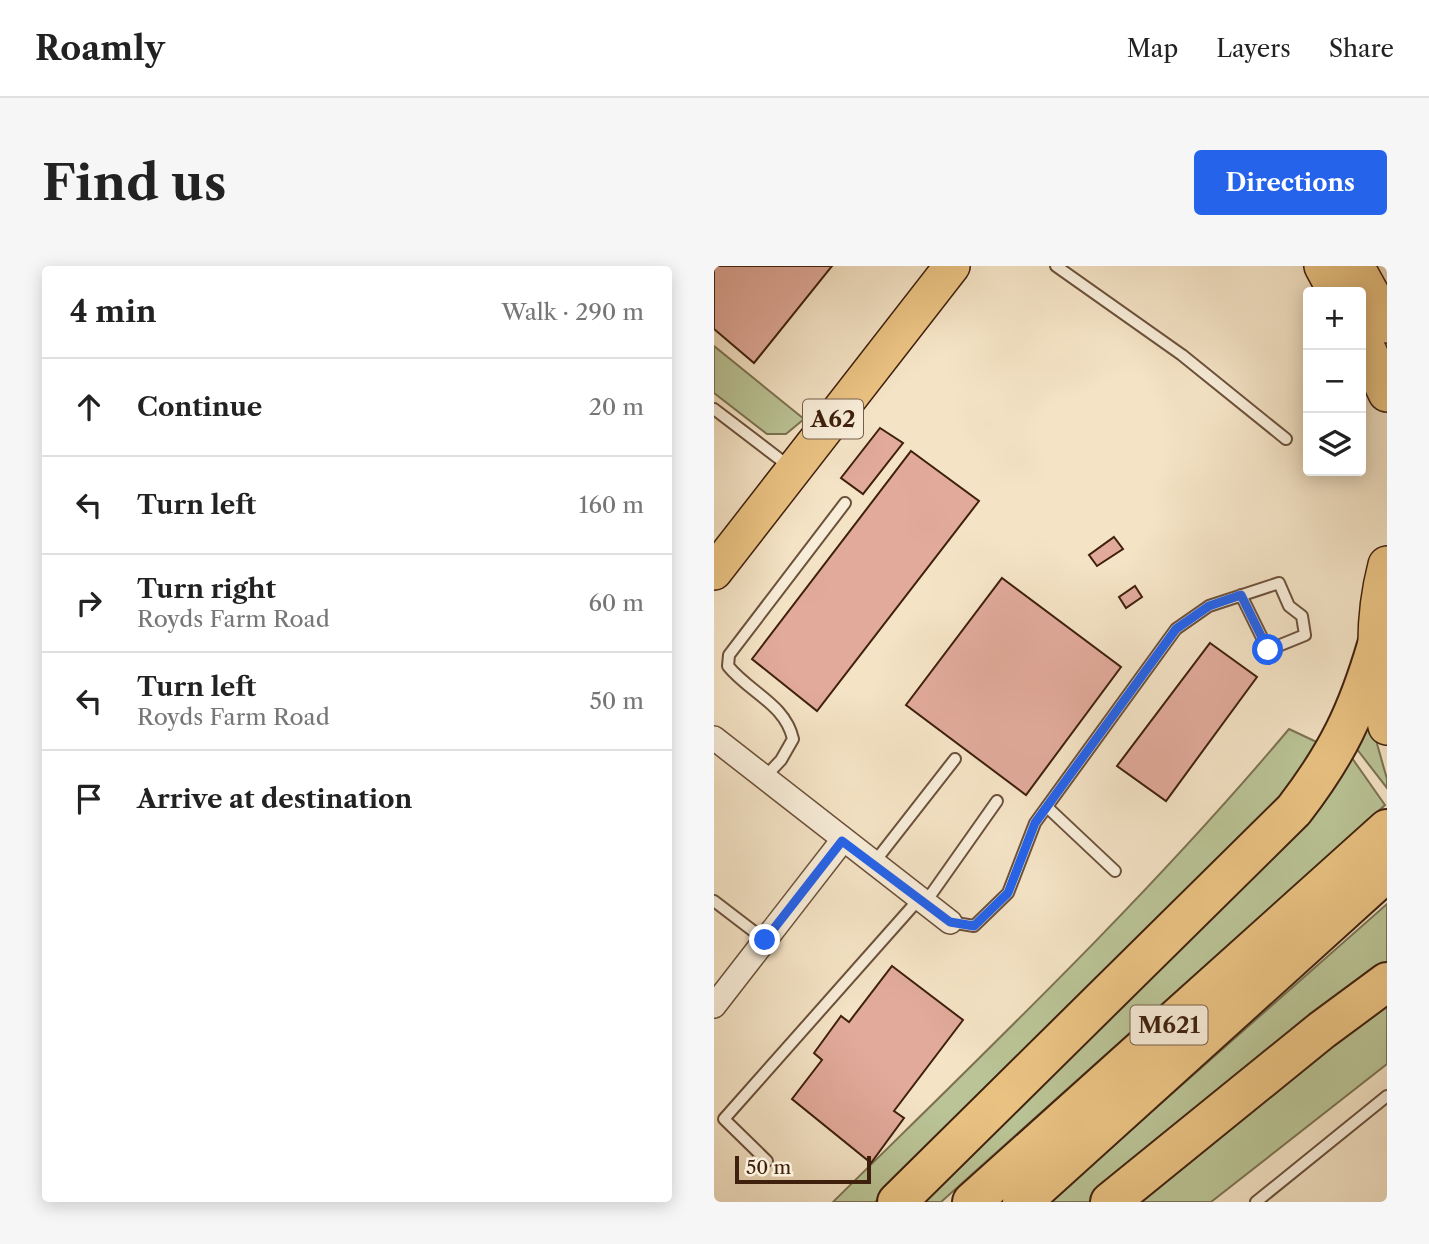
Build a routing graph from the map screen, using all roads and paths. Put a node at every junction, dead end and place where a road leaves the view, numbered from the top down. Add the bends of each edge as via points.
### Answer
1 (952, 266) edge
2 (1056, 266) edge
3 (1323, 266) edge
4 (1355, 266) edge
5 (1334, 287) edge
6 (1387, 324) edge
7 (1366, 348) edge
8 (1387, 393) edge
9 (714, 409) edge
10 (1286, 439) dead end
11 (794, 470) junction
12 (845, 503) dead end
13 (1387, 565) edge
14 (714, 572) edge
15 (1241, 595) junction
16 (1377, 645) junction
17 (1387, 726) edge
18 (714, 738) edge
19 (954, 759) dead end
20 (764, 778) junction
21 (997, 801) dead end
22 (1047, 807) junction
23 (842, 841) junction
24 (1377, 860) edge
25 (873, 864) junction
26 (1115, 871) dead end
27 (714, 901) edge
28 (922, 901) junction
29 (950, 922) joint
30 (765, 940) junction
31 (1387, 982) edge
32 (714, 1006) edge
33 (1387, 1096) edge
34 (767, 1161) dead end
35 (897, 1202) edge
36 (972, 1202) edge
37 (1022, 1202) edge
38 (1110, 1202) edge
39 (1256, 1202) edge

1 - 11 main road, A62
2 - 10 lane via 1182,355
3 - 5 highway
4 - 6 highway
7 - 8 highway
9 - 11 lane
11 - 14 main road, A62
12 - 20 lane via 729,655 728,666 735,675 790,724 793,740
13 - 16 highway
15 - 15 lane via 1279,583 1289,606 1302,616 1305,635 1268,650
15 - 22 lane via 1209,606 1176,629
16 - 17 highway via 1378,686
16 - 35 highway via 1342,741 1294,810
18 - 20 street
19 - 25 lane
20 - 23 street
21 - 28 lane
22 - 26 lane
22 - 29 lane via 1035,823 1008,893 974,926
23 - 25 street
23 - 30 street
24 - 36 highway, M621
24 - 37 highway, M621
25 - 28 street
27 - 30 lane
28 - 29 street
28 - 34 lane via 724,1119
30 - 32 street
31 - 38 highway
33 - 39 lane

